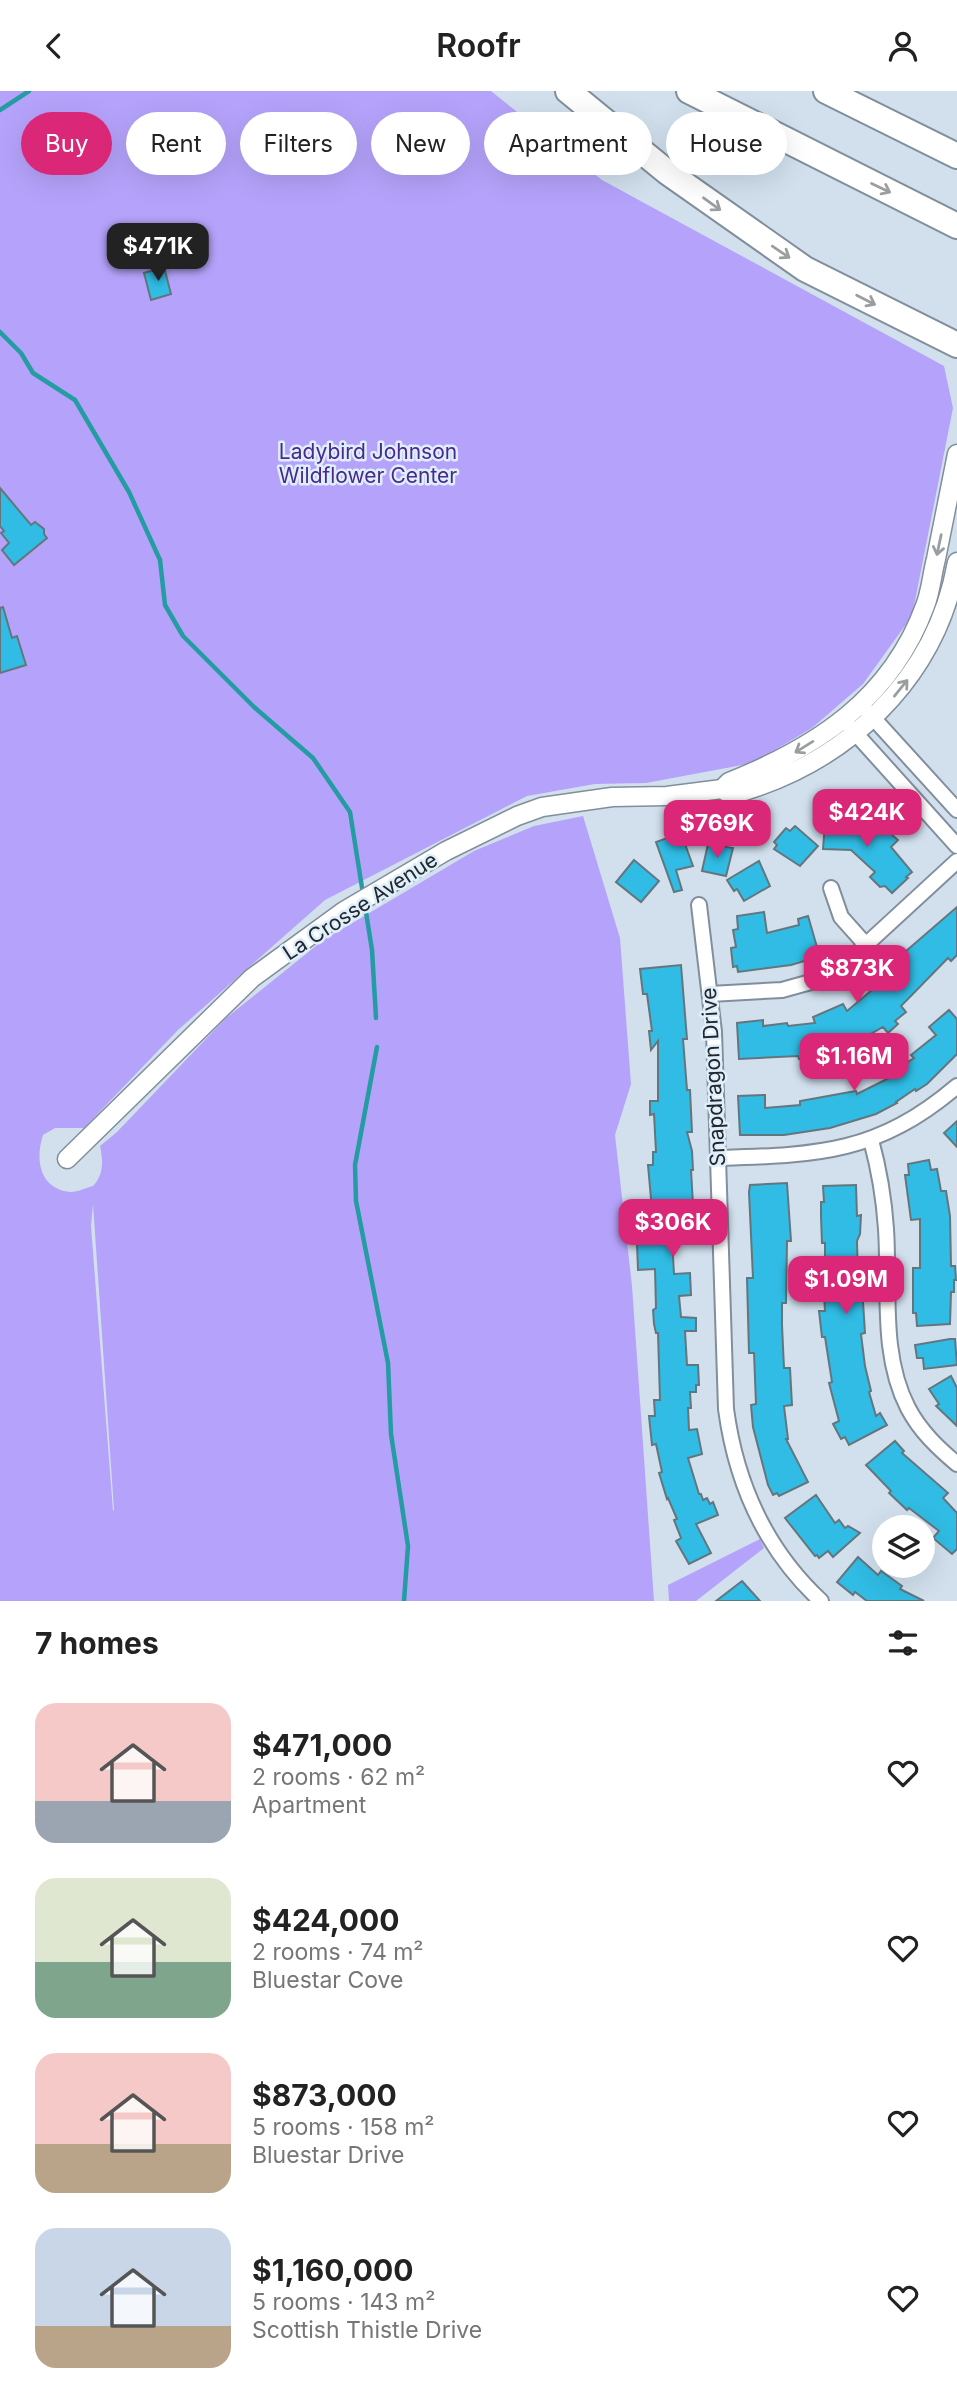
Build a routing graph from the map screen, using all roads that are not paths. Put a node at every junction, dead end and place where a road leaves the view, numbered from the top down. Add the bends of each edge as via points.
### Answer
1 (568, 91) edge
2 (689, 91) edge
3 (827, 91) edge
4 (957, 156) edge
5 (957, 226) edge
6 (957, 345) edge
7 (957, 454) edge
8 (957, 562) edge
9 (867, 712) junction
10 (849, 727) junction
11 (957, 810) edge
12 (957, 846) edge
13 (957, 861) edge
14 (831, 888) dead end
15 (699, 905) dead end
16 (866, 945) junction
17 (710, 994) junction
18 (957, 1086) edge
19 (871, 1140) junction
20 (67, 1159) dead end
21 (718, 1159) junction
22 (957, 1464) edge
23 (821, 1601) edge

1 -> 6 highway via 667,172 805,269
2 -> 5 highway
3 - 4 highway
7 -> 9 street, La Crosse Avenue via 926,604
9 -> 8 street, La Crosse Avenue via 902,688 921,660 946,609
9 - 10 street, La Crosse Avenue
9 - 11 street
10 - 12 street
10 - 20 street, La Crosse Avenue via 722,789 542,807 484,831 344,911 252,978
13 - 16 street
14 - 16 street via 841,917
15 - 17 street, Snapdragon Drive
16 - 17 street via 845,964 804,985
17 - 21 street, Snapdragon Drive
18 - 19 street via 916,1117
19 - 21 street via 800,1156
19 - 22 street via 884,1201 896,1380 914,1419
21 - 23 street, Snapdragon Drive via 726,1409 735,1458 774,1546

